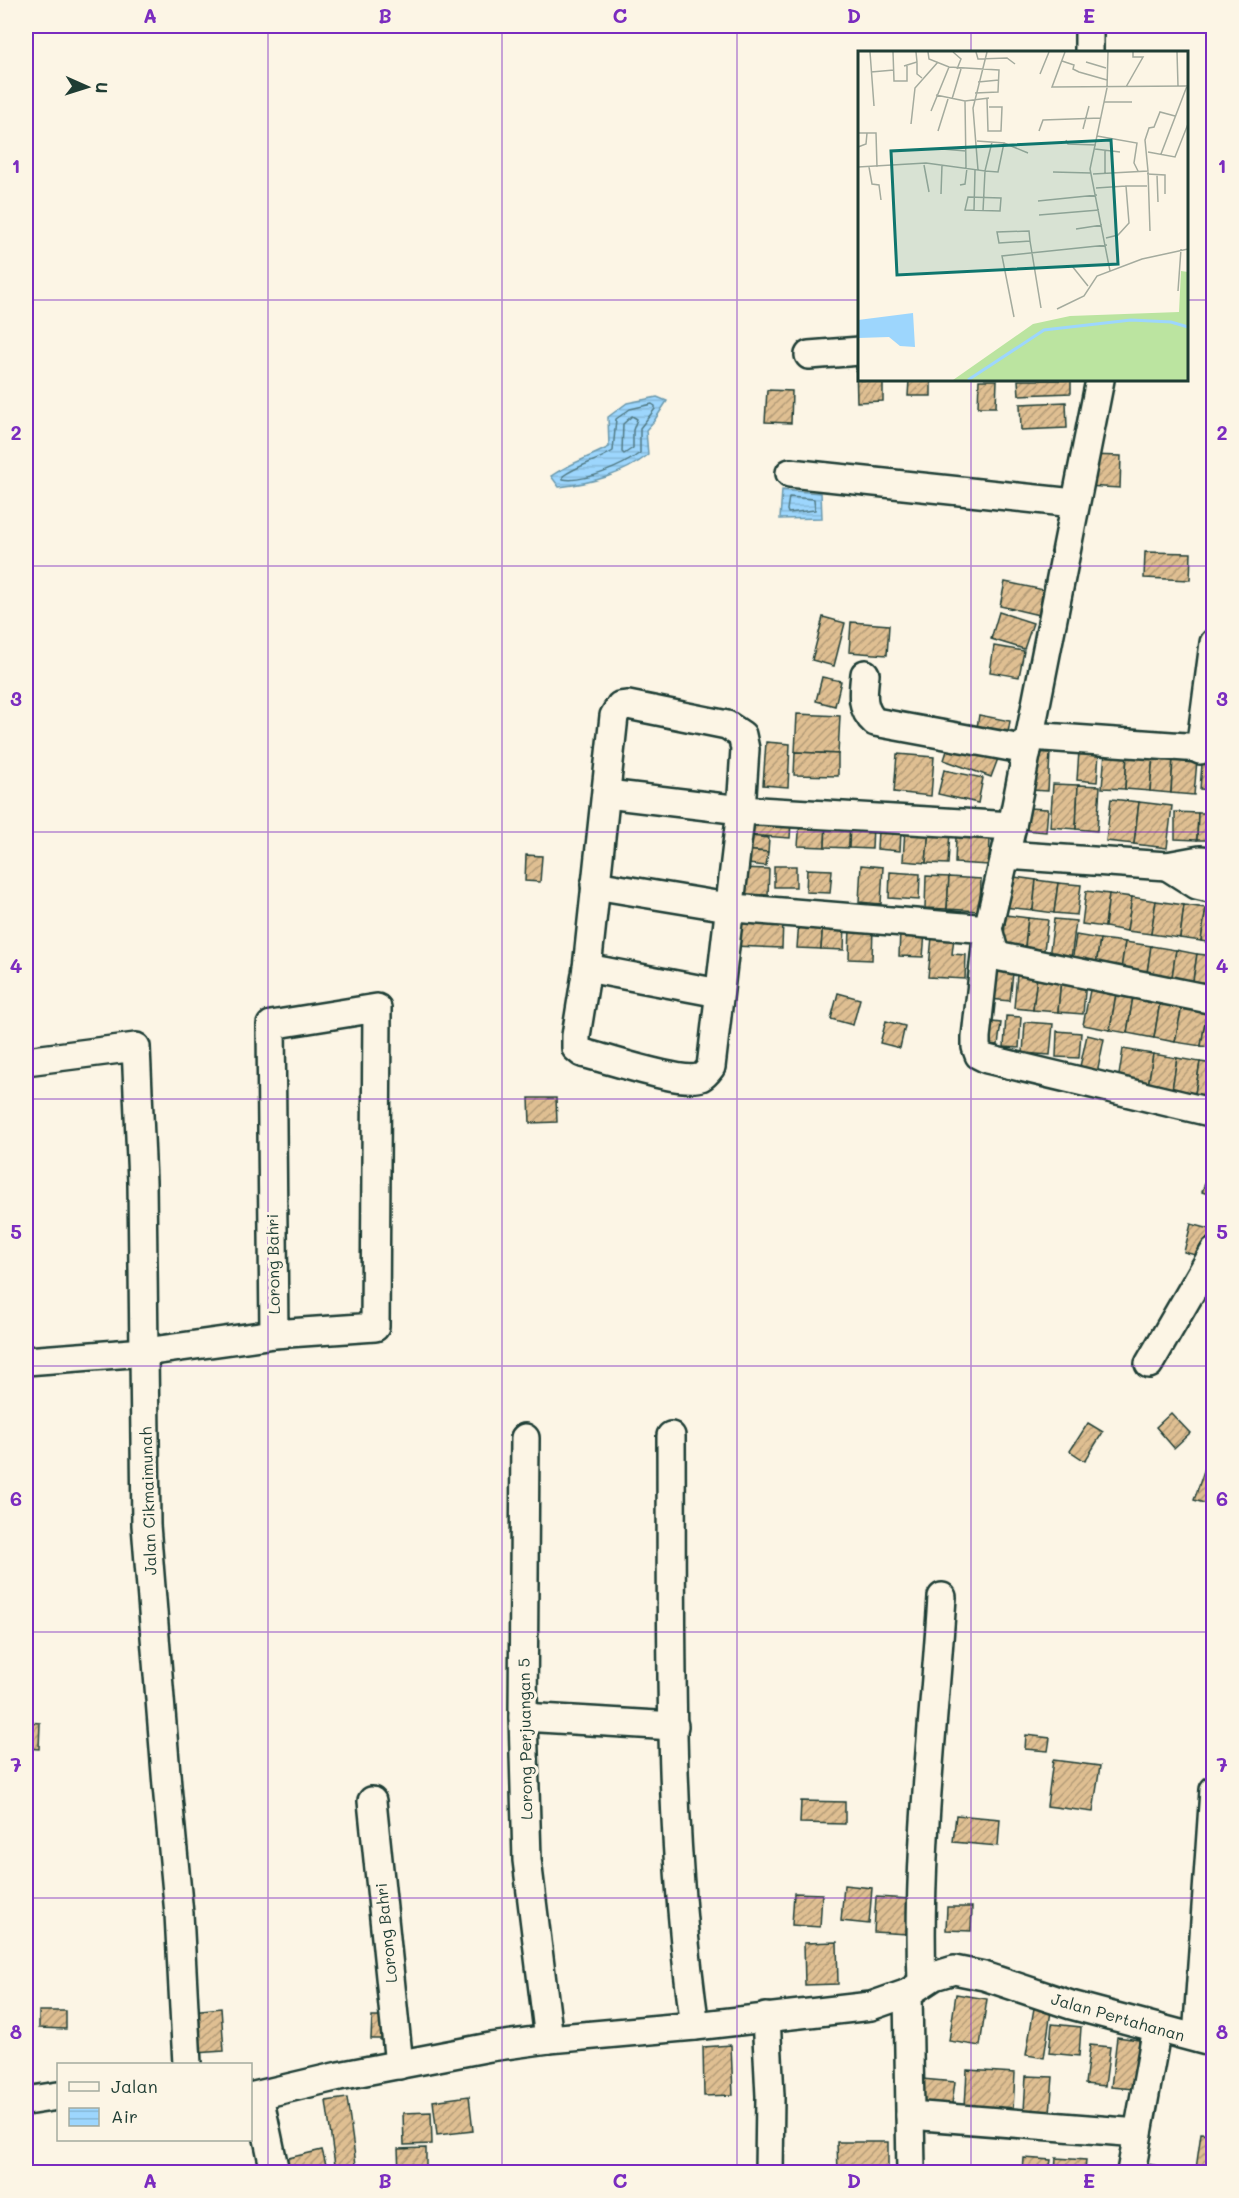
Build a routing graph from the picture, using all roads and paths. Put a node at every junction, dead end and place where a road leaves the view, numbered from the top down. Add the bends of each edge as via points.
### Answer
1 (1089, 26) edge
2 (1089, 51) edge
3 (858, 351) edge
4 (809, 355) dead end
5 (1100, 381) edge
6 (790, 473) dead end
7 (1074, 503) junction
8 (1214, 643) edge
9 (865, 674) dead end
10 (1029, 743) junction
11 (1207, 750) edge
12 (607, 794) junction
13 (741, 810) junction
14 (1012, 826) junction
15 (1005, 855) junction
16 (1214, 861) edge
17 (1167, 866) junction
18 (595, 885) junction
19 (1214, 889) edge
20 (729, 907) junction
21 (988, 929) junction
22 (587, 968) junction
23 (719, 993) junction
24 (1214, 1000) edge
25 (26, 1061) edge
26 (1214, 1113) edge
27 (1214, 1252) edge
28 (274, 1334) junction
29 (145, 1352) junction
30 (26, 1361) edge
31 (1149, 1364) dead end
32 (671, 1436) dead end
33 (525, 1438) dead end
34 (942, 1597) dead end
35 (523, 1716) junction
36 (674, 1726) junction
37 (1214, 1790) edge
38 (372, 1801) dead end
39 (915, 1988) junction
40 (766, 2017) junction
41 (695, 2026) junction
42 (1157, 2028) junction
43 (549, 2039) junction
44 (1205, 2041) edge
45 (187, 2063) edge
46 (399, 2065) junction
47 (57, 2096) edge
48 (255, 2096) edge
49 (26, 2101) edge
50 (910, 2115) junction
51 (1138, 2133) junction
52 (275, 2172) edge
53 (769, 2172) edge
54 (911, 2172) edge
55 (1131, 2172) edge

1 - 2 street
3 - 4 street
5 - 7 street
6 - 7 street
7 - 10 street
8 - 11 street
9 - 10 street via 863,700 868,716 875,722
10 - 11 street
10 - 14 street
12 - 13 street
12 - 13 street via 614,716 620,706 628,705 737,730 745,749
12 - 18 street
13 - 14 street
13 - 20 street
14 - 15 street
15 - 17 street
15 - 21 street
16 - 17 street
17 - 19 street via 1197,885
18 - 20 street
18 - 22 street
20 - 21 street
20 - 23 street
21 - 24 street via 994,951 1000,957
21 - 26 street via 976,1037 979,1055
22 - 23 street
22 - 23 street via 576,1048 582,1053 664,1074 699,1078 711,1067
25 - 29 street, Jalan Cikmaimunah via 136,1047
27 - 31 street
28 - 28 street, Lorong Bahri via 271,1024 377,1008 375,1327
28 - 29 street
29 - 30 street
29 - 45 street, Jalan Cikmaimunah via 146,1525 179,1914
32 - 36 street
33 - 35 street, Lorong Perjuangan 5
34 - 39 street
35 - 36 street
35 - 43 street, Lorong Perjuangan 5 via 527,1860
36 - 41 street via 677,1858 684,1954
37 - 44 street
38 - 46 street, Lorong Bahri
39 - 40 street, Jalan Pertahanan via 871,2006
39 - 42 street, Jalan Pertahanan via 944,1971 954,1970
39 - 50 street
40 - 41 street, Jalan Pertahanan
40 - 53 street
41 - 43 street, Jalan Pertahanan
42 - 44 street, Jalan Pertahanan
42 - 51 street
43 - 46 street, Jalan Pertahanan
46 - 48 street, Jalan Pertahanan
47 - 49 street
48 - 52 street
50 - 51 street
50 - 54 street
51 - 55 street

